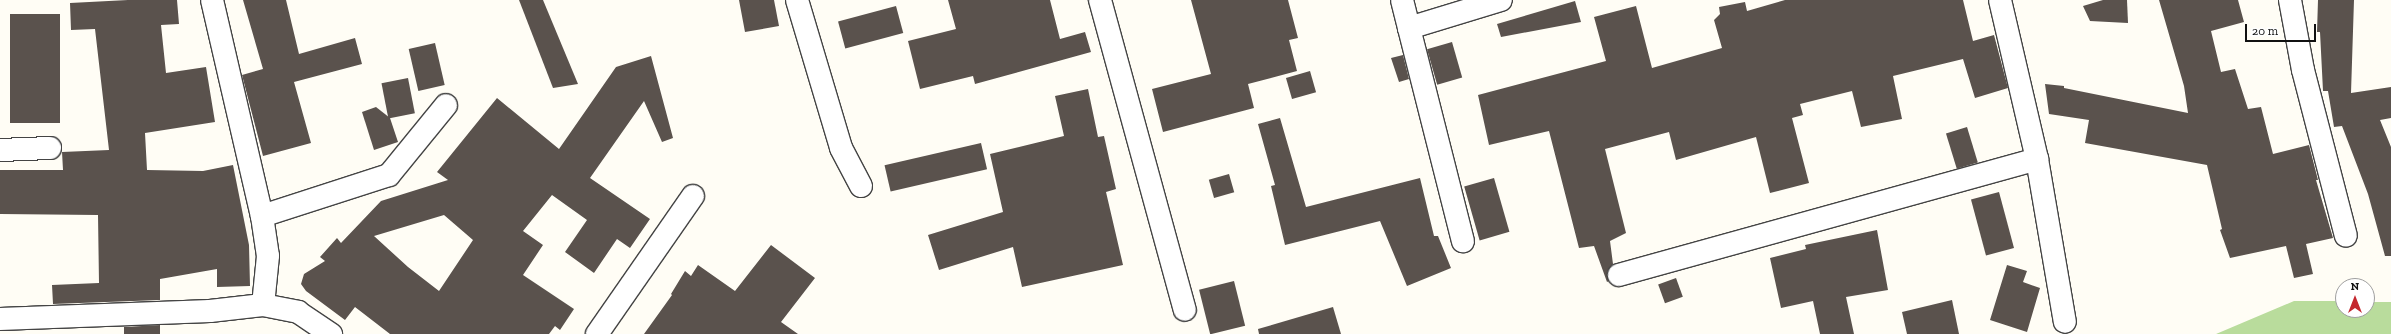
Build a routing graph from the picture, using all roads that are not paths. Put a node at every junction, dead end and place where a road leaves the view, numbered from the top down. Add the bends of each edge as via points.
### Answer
1 (212, 0) edge
2 (797, 0) edge
3 (1100, 0) edge
4 (1402, 0) edge
5 (1501, 0) edge
6 (2000, 0) edge
7 (2290, 0) edge
8 (1409, 28) junction
9 (446, 105) dead end
10 (50, 148) dead end
11 (0, 150) edge
12 (2038, 159) junction
13 (861, 186) dead end
14 (693, 196) dead end
15 (262, 216) junction
16 (2346, 236) dead end
17 (1463, 241) dead end
18 (1620, 275) dead end
19 (263, 305) junction
20 (1185, 310) dead end
21 (0, 319) edge
22 (2065, 322) dead end
23 (89, 326) edge
24 (331, 334) edge
25 (597, 334) edge

1 - 15 street
2 - 13 street via 841,148
3 - 20 street
4 - 8 street
5 - 8 street
6 - 12 street
7 - 16 street via 2303,70
8 - 17 street
9 - 15 street via 389,175
10 - 11 street
12 - 18 street
12 - 22 street
14 - 25 street
15 - 19 street via 268,256
19 - 23 street
19 - 24 street via 298,312
21 - 23 street

